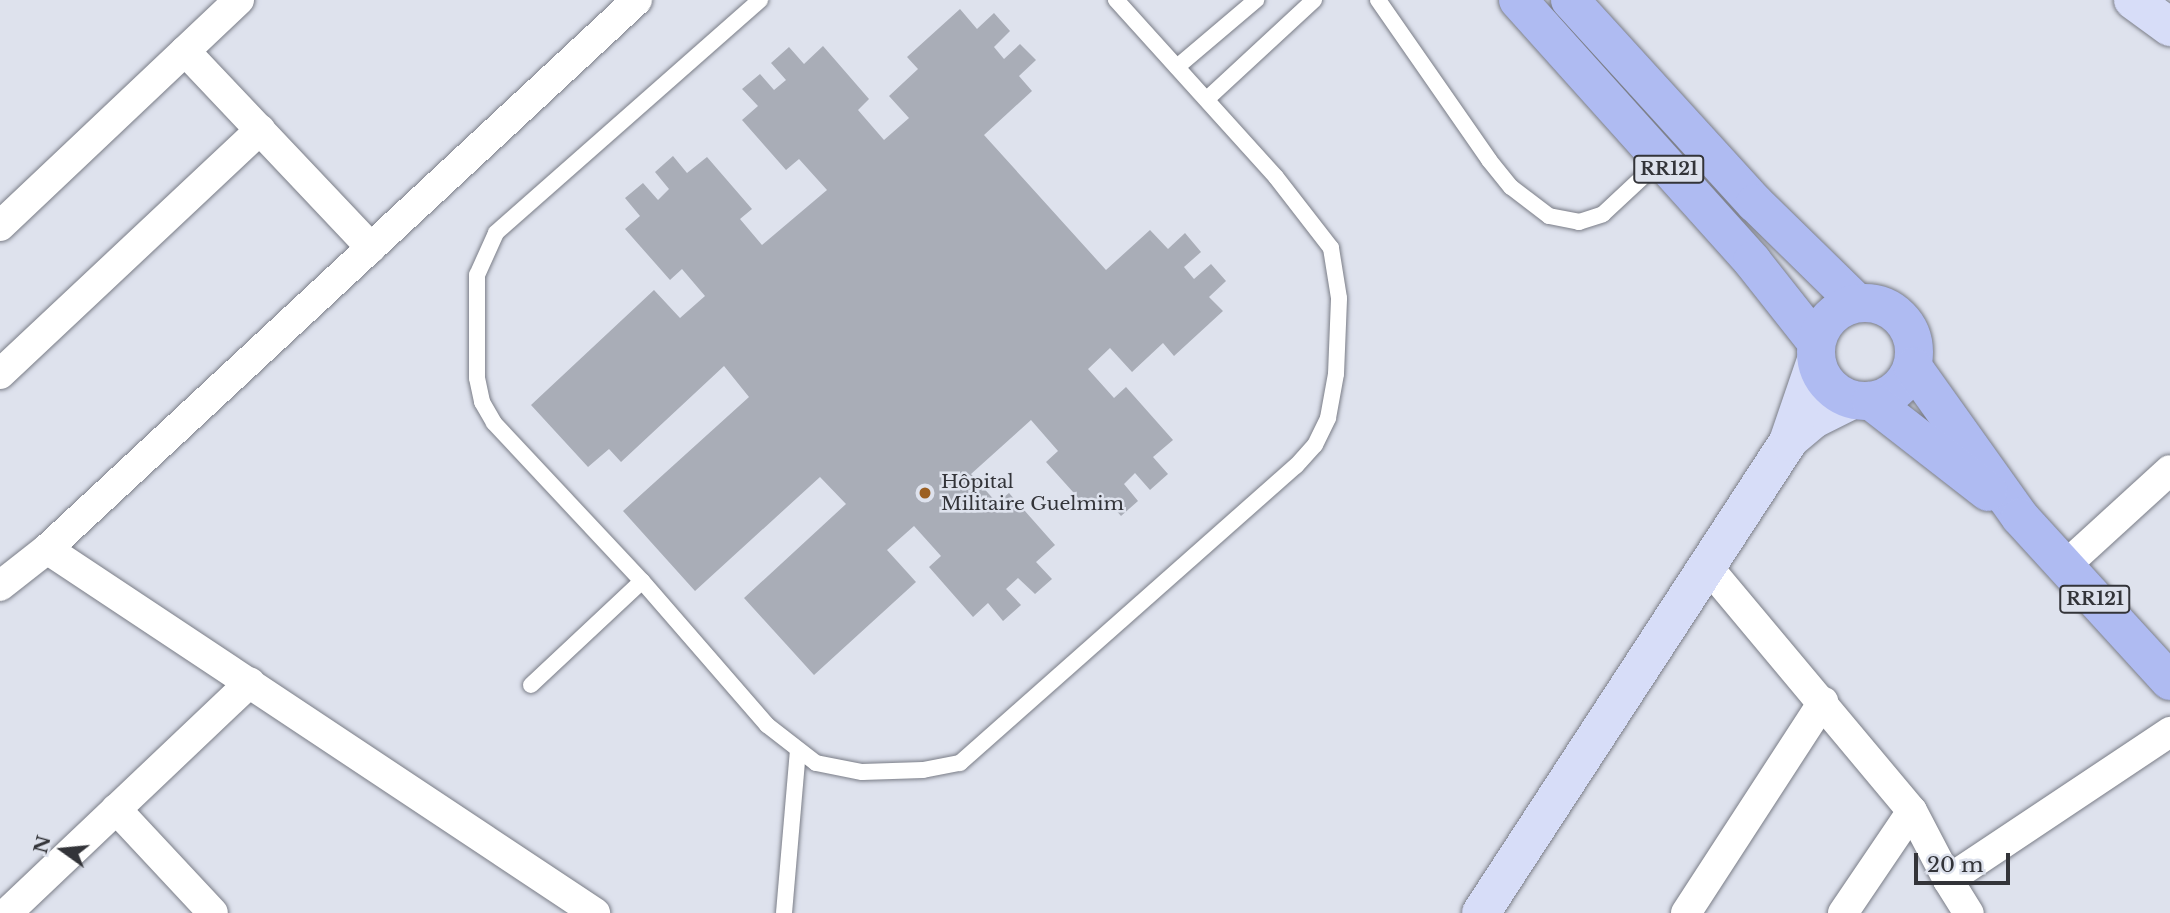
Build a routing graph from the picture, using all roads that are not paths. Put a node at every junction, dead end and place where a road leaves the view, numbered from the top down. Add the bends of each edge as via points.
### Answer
1 (239, 0) edge
2 (637, 0) edge
3 (760, 0) edge
4 (1116, 0) edge
5 (1256, 0) edge
6 (1314, 0) edge
7 (1378, 0) edge
8 (1518, 0) edge
9 (1570, 0) edge
10 (2133, 0) edge
11 (2170, 27) edge
12 (185, 51) junction
13 (1177, 67) junction
14 (1208, 99) junction
15 (260, 130) junction
16 (1661, 160) junction
17 (0, 226) edge
18 (371, 248) junction
19 (1856, 302) junction
20 (1816, 351) junction
21 (1913, 367) junction
22 (0, 374) edge
23 (1861, 401) junction
24 (1788, 442) junction
25 (2170, 470) edge
26 (2020, 517) junction
27 (47, 550) junction
28 (1707, 566) junction
29 (2065, 566) junction
30 (642, 581) junction
31 (0, 586) edge
32 (2170, 681) edge
33 (250, 682) junction
34 (531, 684) dead end
35 (1823, 702) junction
36 (2170, 732) edge
37 (798, 751) junction
38 (116, 809) junction
39 (1912, 811) junction
40 (1948, 880) junction
41 (6, 913) edge
42 (213, 913) edge
43 (595, 913) edge
44 (784, 913) edge
45 (1481, 913) edge
46 (1686, 913) edge
47 (1843, 913) edge
48 (1969, 913) edge

1 - 12 street
2 - 18 street
3 - 30 lane via 496,233 477,275 477,378 482,402 494,423
4 - 13 lane
5 - 13 lane
6 - 14 lane
7 - 16 lane via 1489,160 1511,187 1549,216 1579,222 1603,214
8 - 16 main road, RR121
9 - 19 main road, RR121 via 1755,203
10 - 11 main road
12 - 15 street
12 - 17 street
13 - 14 lane
14 - 37 lane via 1312,219 1331,248 1339,298 1336,374 1328,418 1315,445 960,763 923,770 837,770
15 - 18 street
15 - 22 street
16 - 20 main road, RR121 via 1752,261
18 - 27 street
19 - 20 main road via 1823,324
19 - 21 main road via 1877,303 1895,311 1909,327
20 - 23 main road, RR121 via 1834,391
20 - 24 main road
21 - 23 main road via 1889,396
21 - 26 main road, RR121
23 - 24 main road via 1814,419
23 - 26 main road, RR121
24 - 28 main road
25 - 29 street
26 - 29 main road, RR121
27 - 31 street
27 - 33 street
28 - 35 street
28 - 45 main road
29 - 32 main road, RR121
30 - 34 lane
30 - 37 lane via 767,725
33 - 38 street
33 - 43 street
35 - 39 street
35 - 46 street
36 - 40 street
37 - 44 lane
38 - 41 street
38 - 42 street
39 - 40 street
39 - 47 street
40 - 48 street

